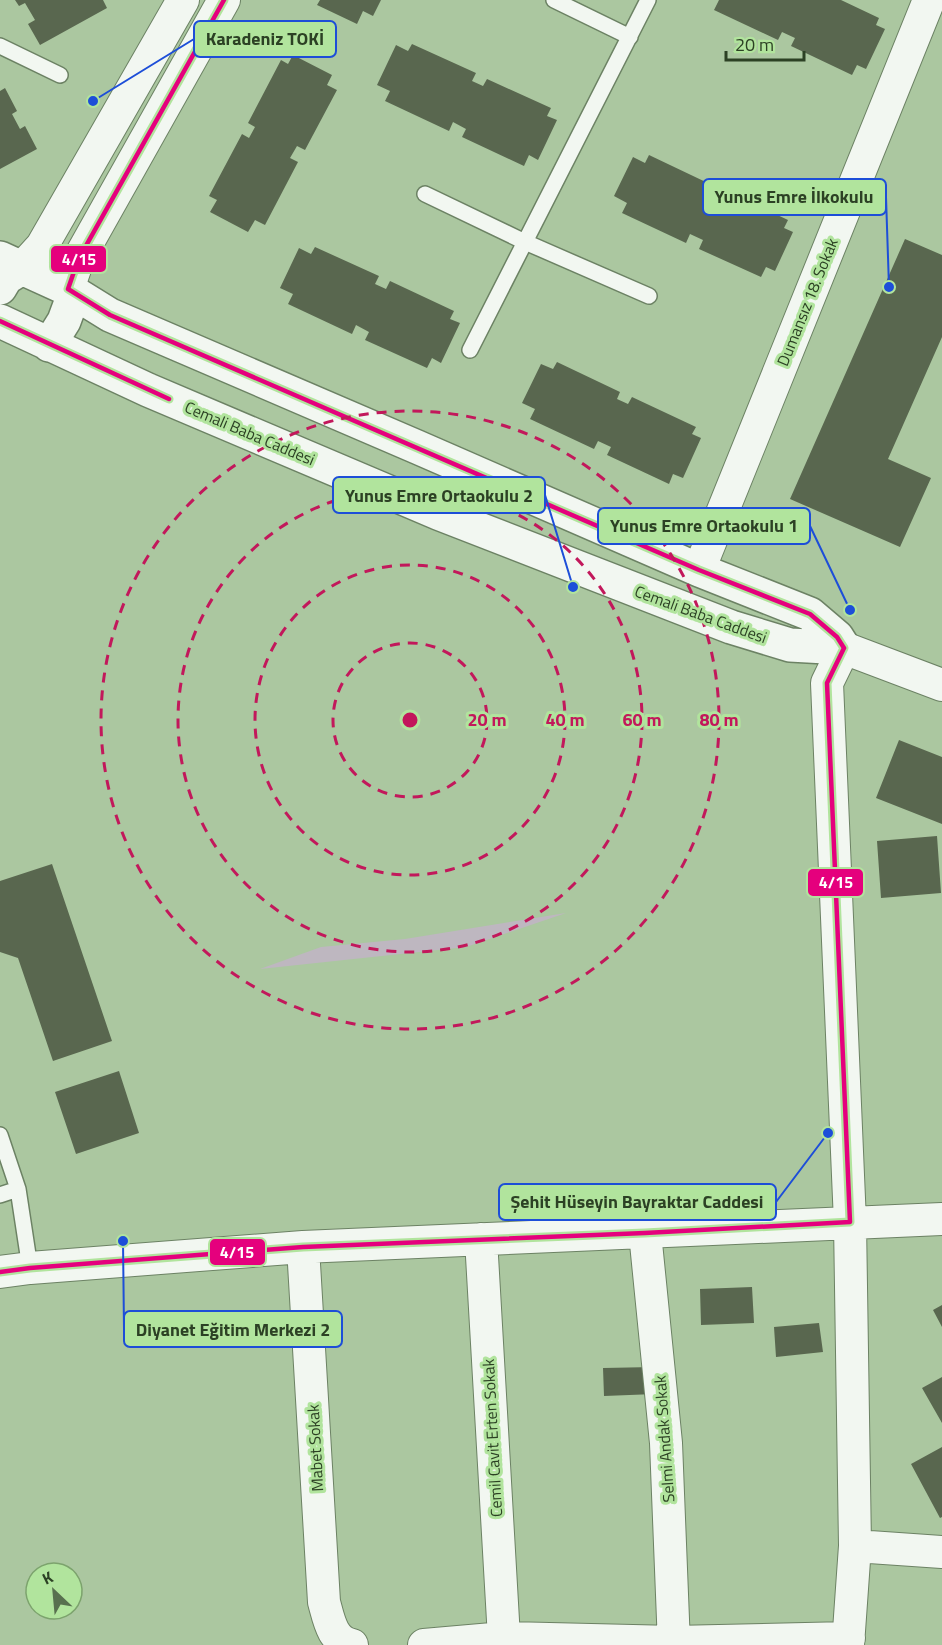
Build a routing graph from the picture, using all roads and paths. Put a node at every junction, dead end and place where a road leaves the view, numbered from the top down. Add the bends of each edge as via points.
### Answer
1 (183, 0) edge
2 (224, 0) edge
3 (554, 0) edge
4 (648, 0) edge
5 (929, 0) edge
6 (630, 37) junction
7 (0, 46) edge
8 (60, 75) dead end
9 (425, 194) dead end
10 (525, 242) junction
11 (8, 271) edge
12 (68, 289) junction
13 (649, 296) dead end
14 (0, 321) edge
15 (49, 345) junction
16 (470, 350) dead end
17 (699, 570) junction
18 (844, 648) junction
19 (942, 685) edge
20 (0, 1135) edge
21 (18, 1189) junction
22 (0, 1195) edge
23 (942, 1219) edge
24 (850, 1222) junction
25 (645, 1233) junction
26 (480, 1239) junction
27 (303, 1247) junction
28 (15, 1270) edge
29 (855, 1546) junction
30 (942, 1552) edge
31 (504, 1638) junction
32 (849, 1642) edge
33 (674, 1643) edge
34 (348, 1644) edge
35 (424, 1645) edge

1 - 11 street via 42,246
2 - 12 street via 78,261
3 - 6 lane
4 - 6 lane
5 - 17 street, Dumansız 18. Sokak
6 - 10 lane
7 - 8 lane
9 - 10 lane
10 - 13 lane
10 - 16 lane
11 - 12 street, Cemali Baba Caddesi
12 - 15 street via 71,302
12 - 17 street, Cemali Baba Caddesi via 110,315
14 - 15 street, Cemali Baba Caddesi
15 - 18 street, Cemali Baba Caddesi via 438,513 731,627 790,645
17 - 18 street, Cemali Baba Caddesi via 810,614
18 - 19 street, Cemali Baba Caddesi
18 - 24 street via 827,682
20 - 21 lane
21 - 22 lane
21 - 28 lane
23 - 24 street
24 - 25 street
24 - 29 street
25 - 26 street
25 - 33 street, Selmi Andak Sokak via 666,1443
26 - 27 street
26 - 31 street, Cemil Cavit Erten Sokak
27 - 28 street
27 - 34 street, Mabet Sokak via 324,1602 331,1629
29 - 30 street
29 - 32 street
31 - 33 street
31 - 35 street
32 - 33 street

